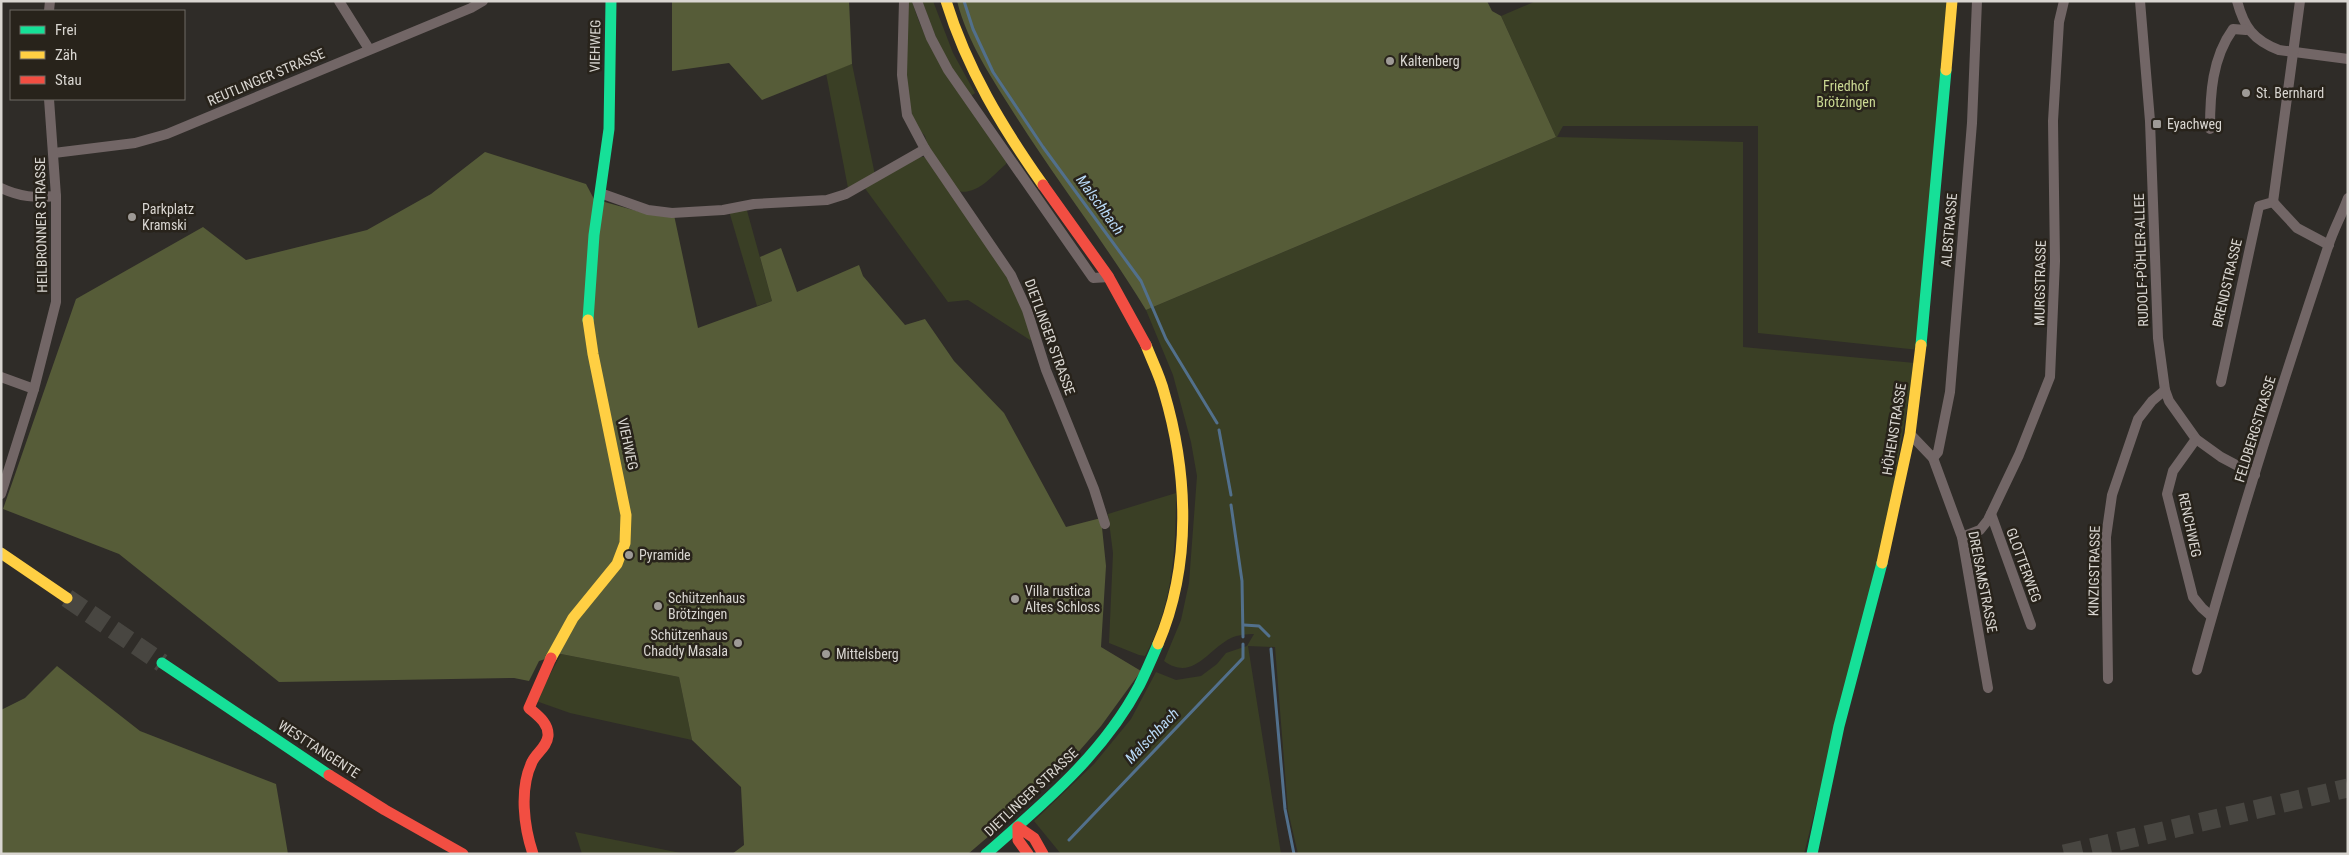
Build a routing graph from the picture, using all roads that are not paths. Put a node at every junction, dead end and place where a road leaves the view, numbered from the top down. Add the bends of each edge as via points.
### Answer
1 (339, 1) edge
2 (483, 1) edge
3 (611, 1) edge
4 (904, 1) edge
5 (917, 1) edge
6 (946, 1) edge
7 (1952, 1) edge
8 (1977, 1) edge
9 (2064, 1) edge
10 (2140, 1) edge
11 (2237, 1) edge
12 (2300, 1) edge
13 (2246, 30) junction
14 (369, 49) junction
15 (2292, 51) junction
16 (2348, 59) edge
17 (49, 100) edge
18 (2210, 129) dead end
19 (925, 149) junction
20 (54, 153) junction
21 (1, 188) edge
22 (600, 193) junction
23 (56, 196) junction
24 (2348, 198) edge
25 (2273, 202) junction
26 (2328, 244) junction
27 (1109, 278) junction
28 (1, 378) edge
29 (2221, 382) dead end
30 (34, 389) junction
31 (2165, 390) junction
32 (1910, 434) junction
33 (2196, 439) junction
34 (1933, 458) junction
35 (2255, 475) junction
36 (1, 494) edge
37 (1991, 514) junction
38 (1105, 524) dead end
39 (1962, 537) junction
40 (1, 553) edge
41 (67, 598) tunnel mouth
42 (2211, 616) junction
43 (2031, 625) dead end
44 (162, 663) tunnel mouth
45 (2197, 670) dead end
46 (2108, 679) dead end
47 (1988, 688) dead end
48 (1018, 827) junction
49 (463, 854) edge
50 (533, 854) edge
51 (986, 854) edge
52 (1028, 854) edge
53 (1043, 854) edge
54 (1812, 854) edge

1 - 14 street
2 - 14 street, REUTLINGER STRASSE
3 - 22 main road, VIEHWEG via 609,129
4 - 19 street, DIETLINGER STRASSE via 902,75 905,106
5 - 27 street via 931,38 953,78 1093,278
6 - 27 main road, DIETLINGER STRASSE via 960,46 988,101
7 - 32 main road, HÖHENSTRASSE via 1920,358
8 - 34 street, ALBSTRASSE via 1972,123 1950,392 1938,452
9 - 37 street, MURGSTRASSE via 2059,22 2053,121 2055,261 2050,377
10 - 31 street, RUDOLF-PÖHLER-ALLEE via 2150,121 2158,338
11 - 13 street
12 - 15 street
13 - 15 street via 2271,47
13 - 18 street via 2233,29 2225,40 2214,72
14 - 20 street, REUTLINGER STRASSE via 167,134 135,143
15 - 16 street
15 - 25 street
17 - 20 street, HEILBRONNER STRASSE
19 - 22 street via 846,194 827,200 672,213 648,210
19 - 38 street, DIETLINGER STRASSE via 1011,274 1022,296 1046,370
20 - 23 street, HEILBRONNER STRASSE
21 - 23 street via 17,196
22 - 50 main road, VIEHWEG via 588,316 626,505 627,528 625,545 616,564 573,618 555,649 529,708 549,732 546,743 532,762 525,785
23 - 30 street, HEILBRONNER STRASSE via 56,302
24 - 26 street, FELDBERGSTRASSE
25 - 26 street via 2297,228
25 - 29 street, BRENDSTRASSE via 2259,206
26 - 35 street, FELDBERGSTRASSE
27 - 48 main road, DIETLINGER STRASSE via 1145,338 1160,375 1177,436 1183,526 1178,583 1161,643 1119,718 1072,777
28 - 30 street
30 - 36 street, HEILBRONNER STRASSE
31 - 33 street, RUDOLF-PÖHLER-ALLEE
31 - 46 street, KINZIGSTRASSE via 2138,419 2112,495 2106,537
32 - 34 street, DREISAMSTRASSE
32 - 54 main road, HÖHENSTRASSE via 1892,523 1839,726
33 - 35 street, RUDOLF-PÖHLER-ALLEE
33 - 42 street, RENCHWEG via 2173,471 2167,494 2193,596
34 - 39 street, DREISAMSTRASSE
35 - 42 street, FELDBERGSTRASSE
37 - 39 street, MURGSTRASSE via 1980,530
37 - 43 street, GLOTTERWEG
39 - 47 street, DREISAMSTRASSE
40 - 41 main road
42 - 45 street, FELDBERGSTRASSE
44 - 49 main road, WESTTANGENTE via 337,780
48 - 51 main road, DIETLINGER STRASSE
48 - 52 main road via 1018,840
48 - 53 main road via 1034,838

